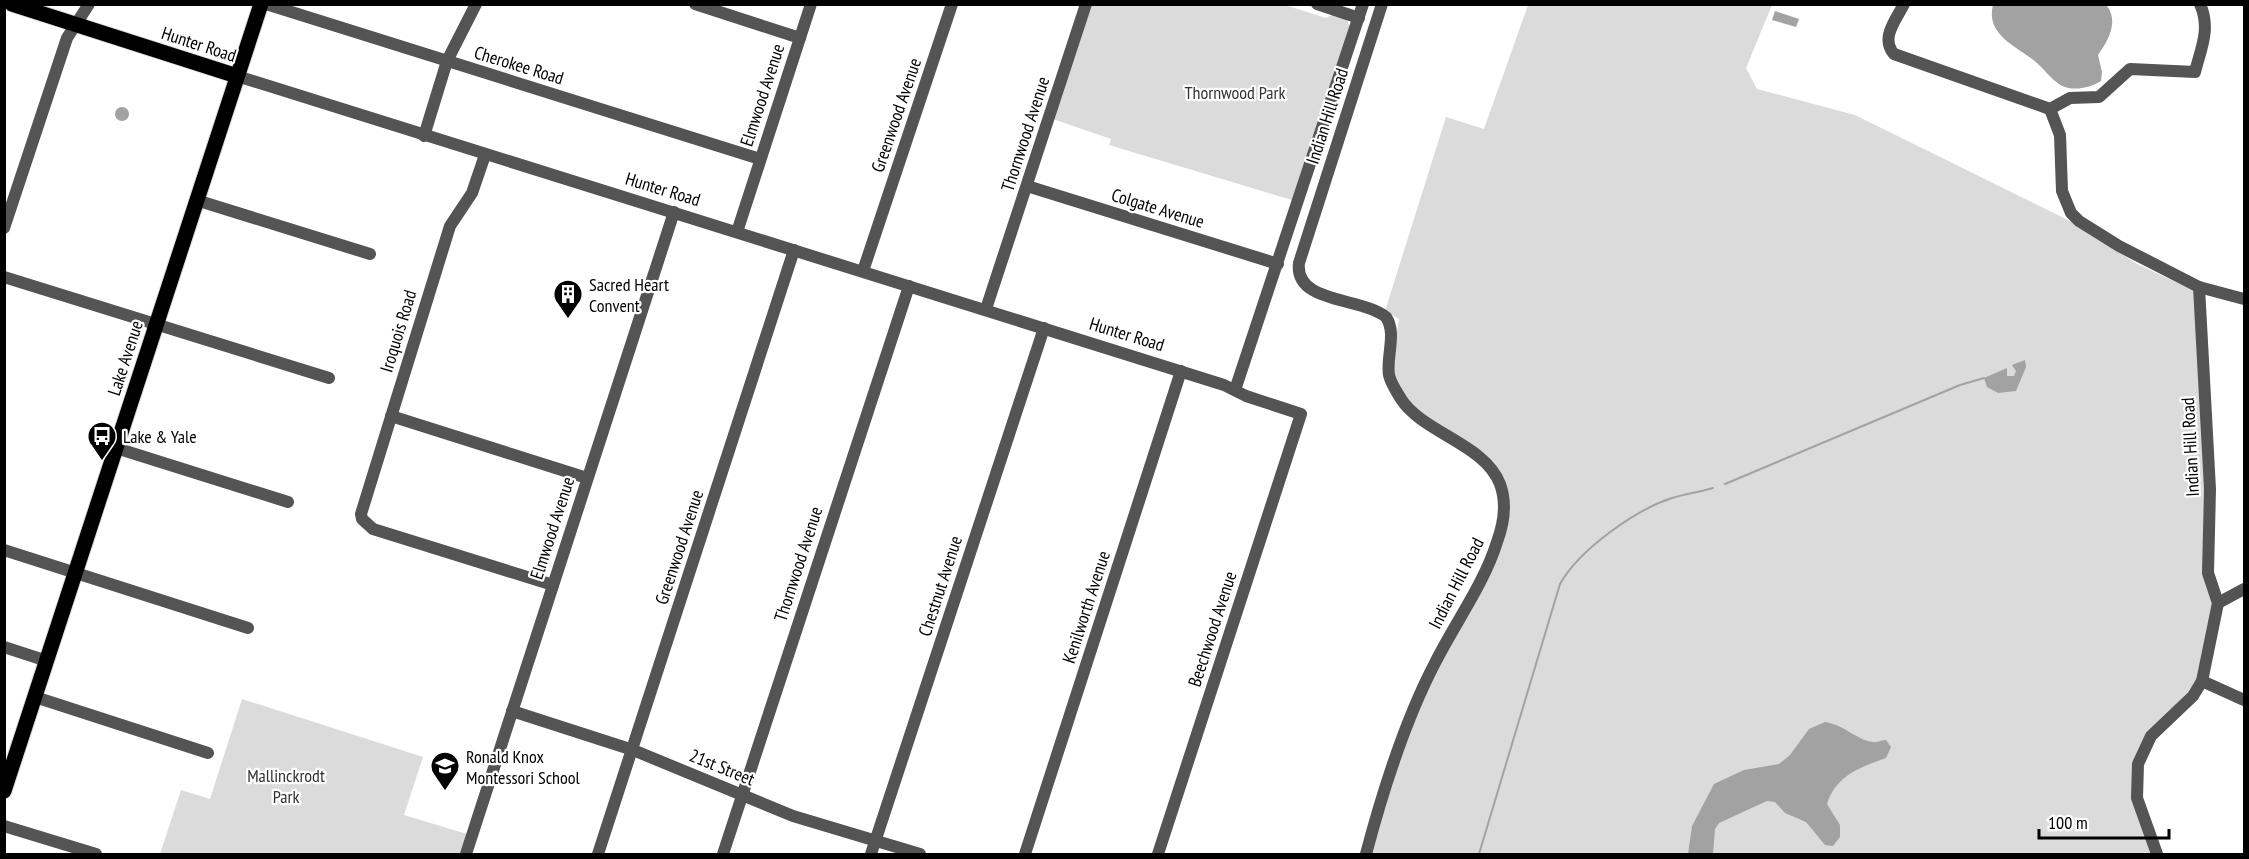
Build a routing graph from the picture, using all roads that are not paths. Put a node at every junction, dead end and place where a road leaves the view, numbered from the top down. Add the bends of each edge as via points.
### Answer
1 (12, 4) edge
2 (89, 4) edge
3 (261, 4) edge
4 (267, 4) edge
5 (476, 4) edge
6 (695, 4) edge
7 (811, 4) edge
8 (952, 4) edge
9 (1086, 4) edge
10 (1317, 4) edge
11 (1363, 4) edge
12 (1382, 4) edge
13 (1904, 4) edge
14 (2200, 4) edge
15 (1359, 18) junction
16 (76, 24) junction
17 (800, 38) junction
18 (447, 61) junction
19 (237, 76) junction
20 (2050, 109) junction
21 (424, 136) junction
22 (485, 155) junction
23 (760, 159) junction
24 (1027, 186) junction
25 (196, 200) junction
26 (674, 212) junction
27 (4, 228) edge
28 (736, 232) junction
29 (794, 250) junction
30 (370, 254) dead end
31 (1278, 264) junction
32 (863, 271) junction
33 (4, 277) edge
34 (909, 286) junction
35 (2199, 287) junction
36 (2244, 298) edge
37 (986, 309) junction
38 (156, 323) junction
39 (1044, 328) junction
40 (1181, 371) junction
41 (329, 378) dead end
42 (1235, 390) junction
43 (1301, 414) joint
44 (391, 416) junction
45 (116, 448) junction
46 (587, 478) junction
47 (288, 502) dead end
48 (4, 550) edge
49 (75, 573) junction
50 (553, 585) junction
51 (2244, 589) edge
52 (2218, 603) junction
53 (248, 628) dead end
54 (4, 647) edge
55 (47, 661) junction
56 (2202, 681) junction
57 (35, 697) junction
58 (2244, 700) edge
59 (512, 711) junction
60 (633, 750) junction
61 (208, 753) dead end
62 (4, 792) edge
63 (741, 795) junction
64 (4, 826) edge
65 (875, 841) junction
66 (96, 855) edge
67 (466, 855) edge
68 (598, 855) edge
69 (723, 855) edge
70 (871, 855) edge
71 (920, 855) edge
72 (1025, 855) edge
73 (1158, 855) edge
74 (1366, 855) edge
75 (2157, 855) edge

1 - 16 main road, Hunter Road
2 - 16 street
3 - 19 main road, Lake Avenue
4 - 18 street, Cherokee Road
5 - 18 street
6 - 17 street
7 - 17 street, Elmwood Avenue
8 - 32 street, Greenwood Avenue
9 - 24 street, Thornwood Avenue
10 - 15 street
11 - 15 street
12 - 74 street, Indian Hill Road via 1299,263 1299,278 1308,289 1386,317 1391,330 1388,368 1394,387 1413,412 1491,469 1500,484 1504,516 1492,557 1434,664 1407,729
13 - 20 street via 1888,39 1894,54
14 - 20 street via 2206,23 2195,72 2130,69 2099,97 2070,98
15 - 31 street
16 - 19 main road, Hunter Road
16 - 27 street via 67,38
17 - 23 street, Elmwood Avenue
18 - 21 street
18 - 23 street, Cherokee Road
19 - 21 street, Hunter Road
19 - 25 main road, Lake Avenue
20 - 35 street via 2060,135 2062,191 2071,213 2119,246
21 - 22 street, Hunter Road
22 - 26 street, Hunter Road
22 - 44 street, Iroquois Road via 472,193 450,226
23 - 28 street, Elmwood Avenue
24 - 31 street, Colgate Avenue
24 - 37 street, Thornwood Avenue
25 - 30 street
25 - 38 main road, Lake Avenue
26 - 28 street, Hunter Road
26 - 46 street, Elmwood Avenue
28 - 29 street, Hunter Road
29 - 32 street, Hunter Road
29 - 60 street, Greenwood Avenue
31 - 42 street
32 - 34 street, Hunter Road
33 - 38 street
34 - 37 street, Hunter Road
34 - 63 street, Thornwood Avenue
35 - 36 street
35 - 52 street, Indian Hill Road via 2210,489 2208,573
37 - 39 street, Hunter Road
38 - 41 street
38 - 45 main road, Lake Avenue
39 - 40 street, Hunter Road
39 - 65 street, Chestnut Avenue
40 - 42 street, Hunter Road
40 - 72 street, Kenilworth Avenue
42 - 43 street, Hunter Road
43 - 73 street, Beechwood Avenue
44 - 46 street
44 - 50 street, Iroquois Road via 361,508 365,523 373,529
45 - 47 street
45 - 49 main road, Lake Avenue
46 - 50 street, Elmwood Avenue
48 - 49 street
49 - 53 street
49 - 55 main road, Lake Avenue
50 - 59 street, Elmwood Avenue
51 - 52 street
52 - 56 street
54 - 55 street
55 - 57 main road, Lake Avenue
56 - 58 street
56 - 75 street via 2193,696 2151,736 2138,764 2137,798
57 - 61 street
57 - 62 main road, Lake Avenue
59 - 60 street, 21st Street
59 - 67 street, Elmwood Avenue
60 - 63 street, 21st Street
60 - 68 street, Greenwood Avenue
63 - 65 street, 21st Street
63 - 69 street, Thornwood Avenue
64 - 66 street
65 - 70 street, Chestnut Avenue
65 - 71 street, 21st Street

